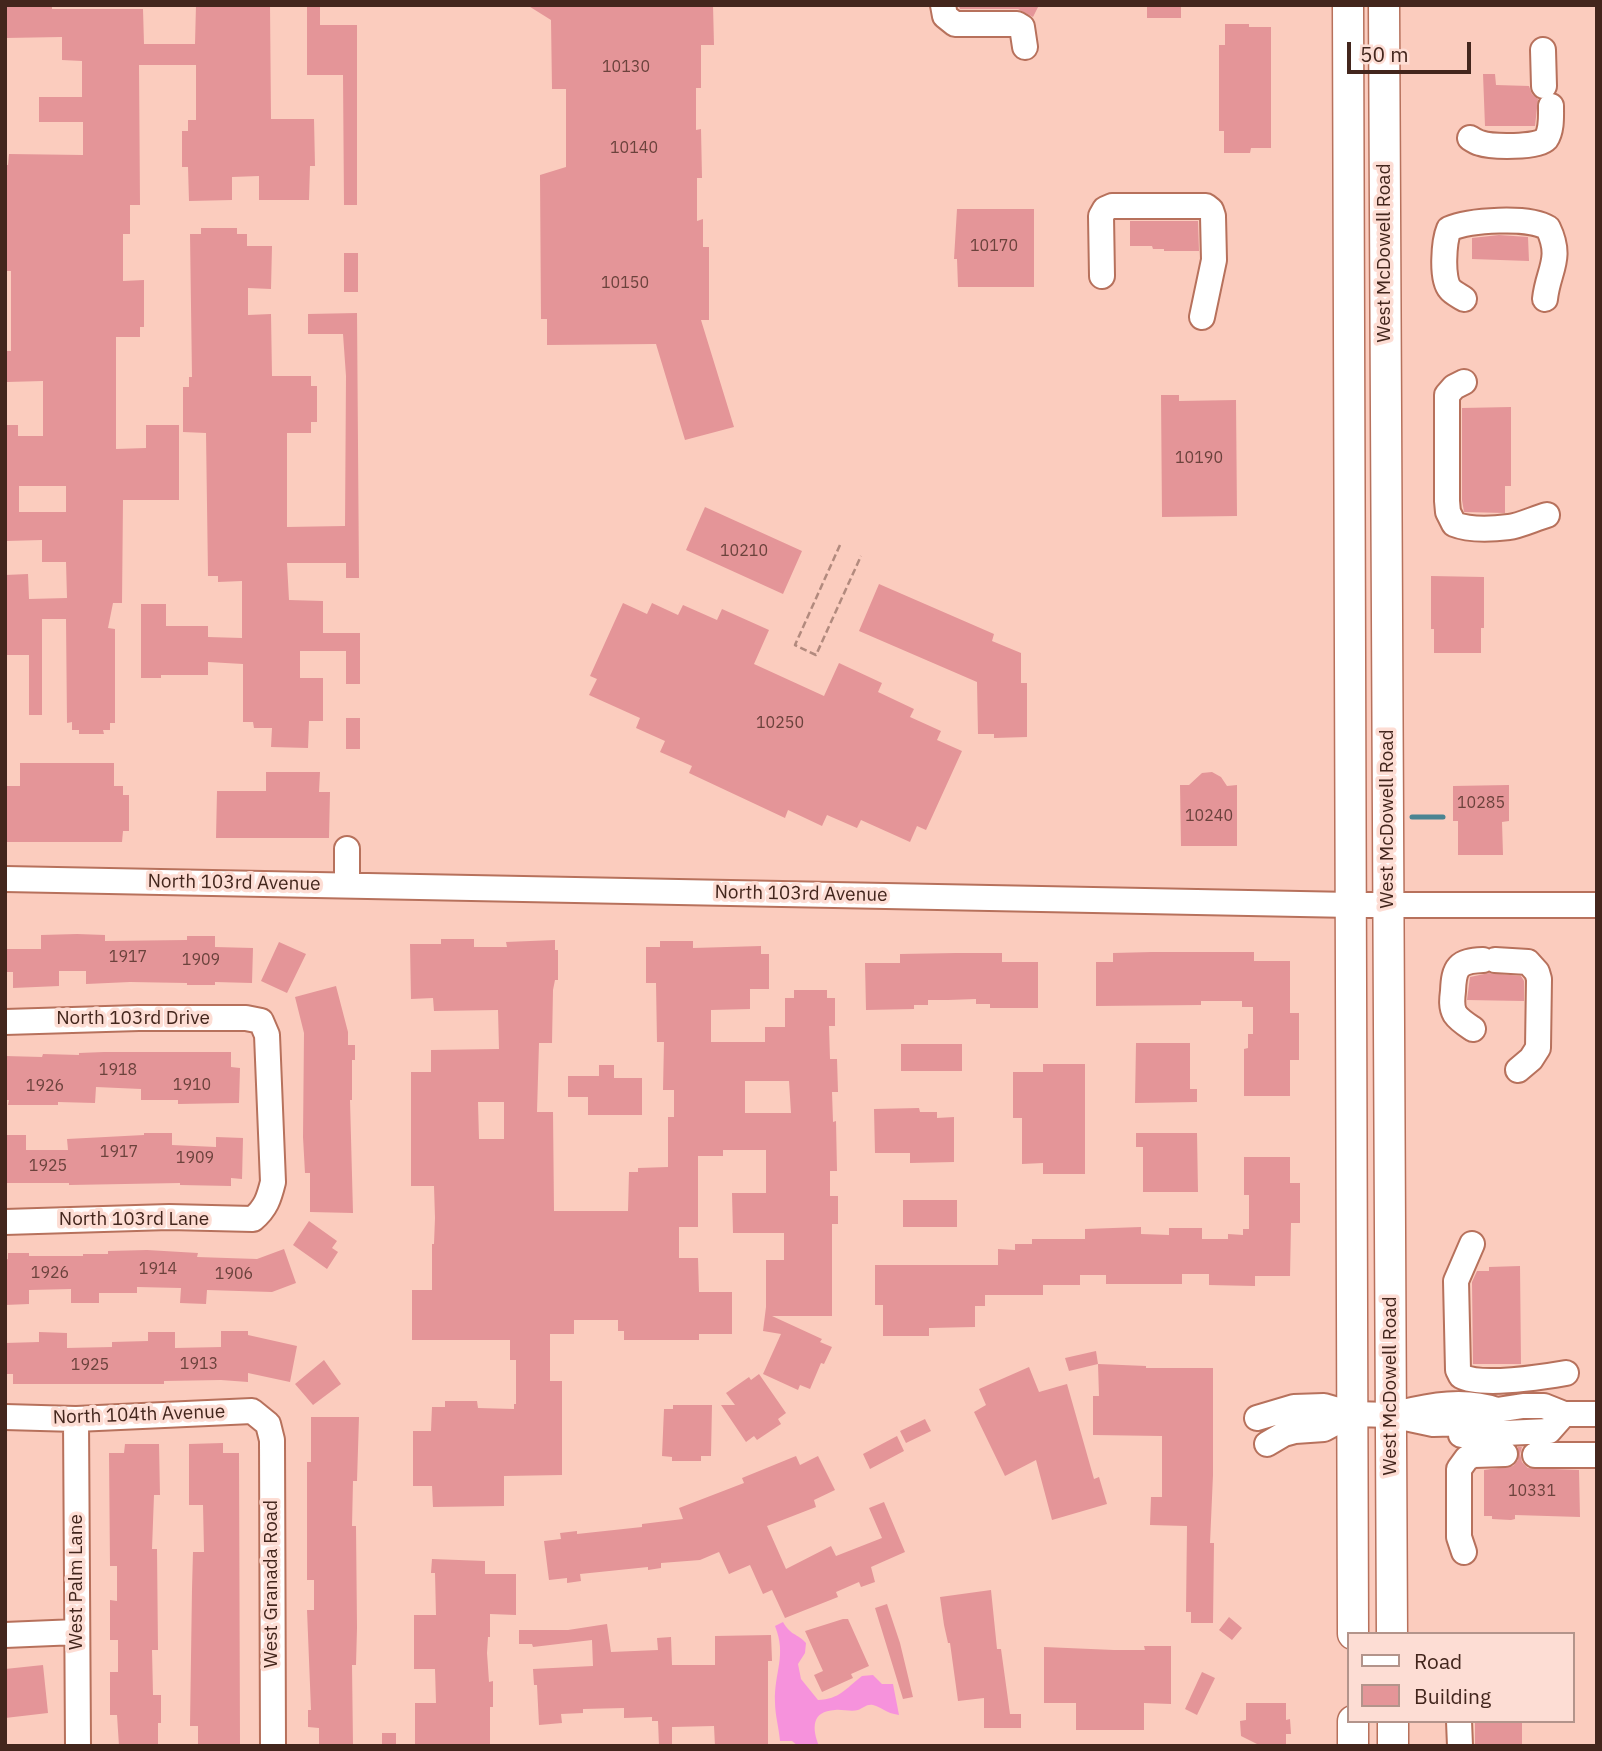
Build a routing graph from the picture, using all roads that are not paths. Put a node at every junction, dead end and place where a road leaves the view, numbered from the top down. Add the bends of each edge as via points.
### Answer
1 (943, 5) edge
2 (1348, 5) edge
3 (1384, 5) edge
4 (1025, 47) dead end
5 (1547, 50) dead end
6 (1470, 135) dead end
7 (1102, 276) dead end
8 (1464, 299) dead end
9 (1545, 299) dead end
10 (1349, 314) junction
11 (1202, 317) dead end
12 (1464, 382) dead end
13 (1547, 515) dead end
14 (1386, 551) junction
15 (1350, 556) junction
16 (1388, 730) junction
17 (347, 849) dead end
18 (5, 879) edge
19 (347, 885) junction
20 (1352, 905) junction
21 (1389, 905) junction
22 (1597, 905) edge
23 (5, 1022) edge
24 (1473, 1029) dead end
25 (1518, 1070) dead end
26 (261, 1213) joint
27 (5, 1222) edge
28 (1472, 1244) dead end
29 (1566, 1373) dead end
30 (1352, 1414) junction
31 (1564, 1414) junction
32 (1391, 1415) junction
33 (1597, 1415) edge
34 (5, 1417) edge
35 (1256, 1418) dead end
36 (76, 1419) junction
37 (268, 1424) joint
38 (1266, 1444) dead end
39 (1505, 1454) dead end
40 (1535, 1455) dead end
41 (1597, 1455) edge
42 (1464, 1552) dead end
43 (77, 1632) junction
44 (1353, 1632) edge
45 (1392, 1632) edge
46 (5, 1635) edge
47 (1353, 1723) edge
48 (1393, 1723) edge
49 (1459, 1723) edge
50 (78, 1746) edge
51 (273, 1746) edge
52 (1353, 1746) edge
53 (1393, 1746) edge
54 (1460, 1746) edge

1 - 4 street via 945,16 955,24 1017,24 1022,27
2 - 10 main road, West McDowell Road
3 - 14 main road, West McDowell Road
5 - 6 street via 1550,129 1546,138 1539,144 1521,146 1480,144
7 - 11 street via 1101,216 1105,209 1206,206 1213,216 1214,260
8 - 9 street via 1446,282 1449,229 1469,223 1531,222 1548,228 1555,241 1555,267
10 - 14 main road via 1366,368 1366,526 1375,543
10 - 15 main road, West McDowell Road
12 - 13 street via 1447,395 1447,501 1454,524 1512,527
14 - 16 main road, West McDowell Road
15 - 16 main road via 1362,561 1369,579 1369,662
15 - 20 main road, West McDowell Road
16 - 21 main road, West McDowell Road
17 - 19 street
18 - 19 street, North 103rd Avenue
19 - 20 street, North 103rd Avenue
20 - 21 street, North 103rd Avenue
20 - 30 main road, West McDowell Road
21 - 22 street, North 103rd Avenue
21 - 32 main road, West McDowell Road
23 - 26 street, North 103rd Drive via 246,1017 261,1021 267,1035 273,1182
24 - 25 street via 1452,1007 1456,969 1464,962 1528,962 1539,979 1538,1048
26 - 27 street, North 103rd Lane via 238,1220 169,1217
28 - 29 street via 1457,1281 1461,1376 1530,1380
30 - 32 street
30 - 35 street via 1324,1406 1294,1407
30 - 38 street via 1324,1429 1295,1431
30 - 44 main road, West McDowell Road
31 - 32 street via 1544,1406 1497,1410 1471,1423 1433,1424
31 - 32 street via 1549,1431 1446,1435 1433,1435
31 - 33 street
32 - 45 main road, West McDowell Road
34 - 36 street, North 104th Avenue
36 - 37 street, North 104th Avenue via 252,1411
36 - 43 street, West Palm Lane
37 - 51 street, West Granada Road via 272,1440
39 - 42 street via 1474,1455 1459,1469 1459,1537
40 - 41 street
43 - 46 street
43 - 50 street, West Palm Lane
47 - 52 main road
48 - 53 main road
49 - 54 street

